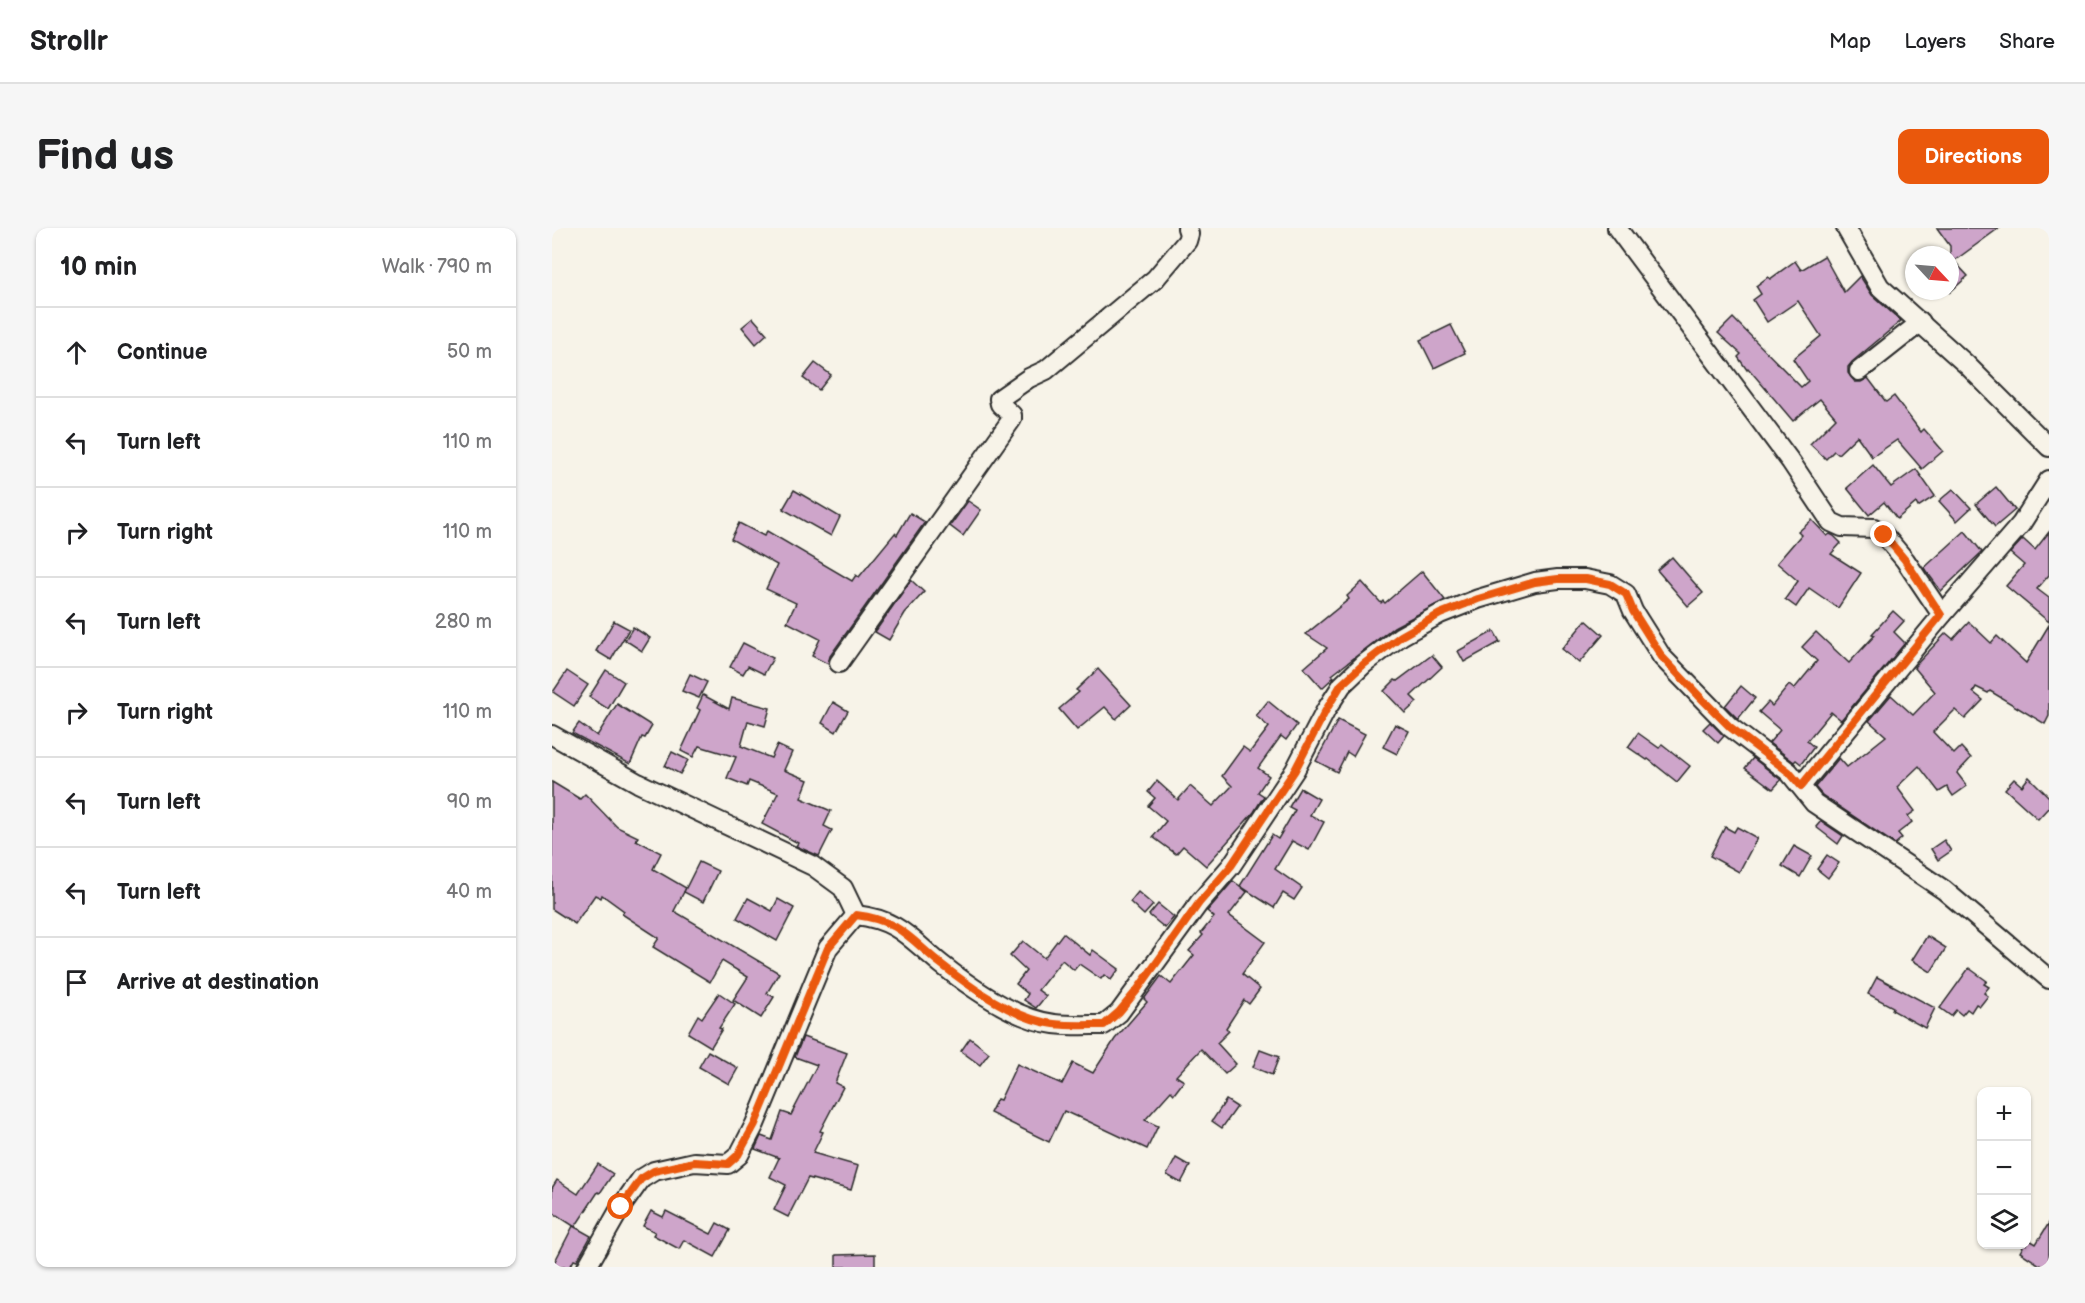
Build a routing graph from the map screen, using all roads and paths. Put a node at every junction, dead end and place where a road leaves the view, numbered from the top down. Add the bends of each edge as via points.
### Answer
1 (1187, 228) edge
2 (1617, 228) edge
3 (1846, 228) edge
4 (1921, 322) junction
5 (1859, 370) dead end
6 (2049, 447) edge
7 (2049, 480) edge
8 (1941, 615) junction
9 (839, 663) dead end
10 (552, 735) edge
11 (1801, 786) junction
12 (856, 915) junction
13 (2049, 979) edge
14 (587, 1267) edge

1 - 9 street via 1187,241 1155,279 1046,370 999,399 1012,419
2 - 8 street via 1791,462 1827,517 1836,526 1874,528 1884,535
3 - 4 street via 1880,287
4 - 5 street
4 - 6 street
7 - 8 street via 2020,524
8 - 11 street
10 - 12 street via 638,783 813,866 843,888
11 - 12 street via 1789,772 1730,727 1662,657 1626,594 1610,584 1586,579 1535,582 1440,614 1401,636 1341,685 1295,770 1231,866 1199,903 1126,1005 1104,1025 1052,1024 1016,1013 943,965 903,930 878,917
11 - 13 street via 1814,803 1944,890
12 - 14 street via 828,948 755,1124 738,1155 728,1164 694,1162 654,1171 641,1179

